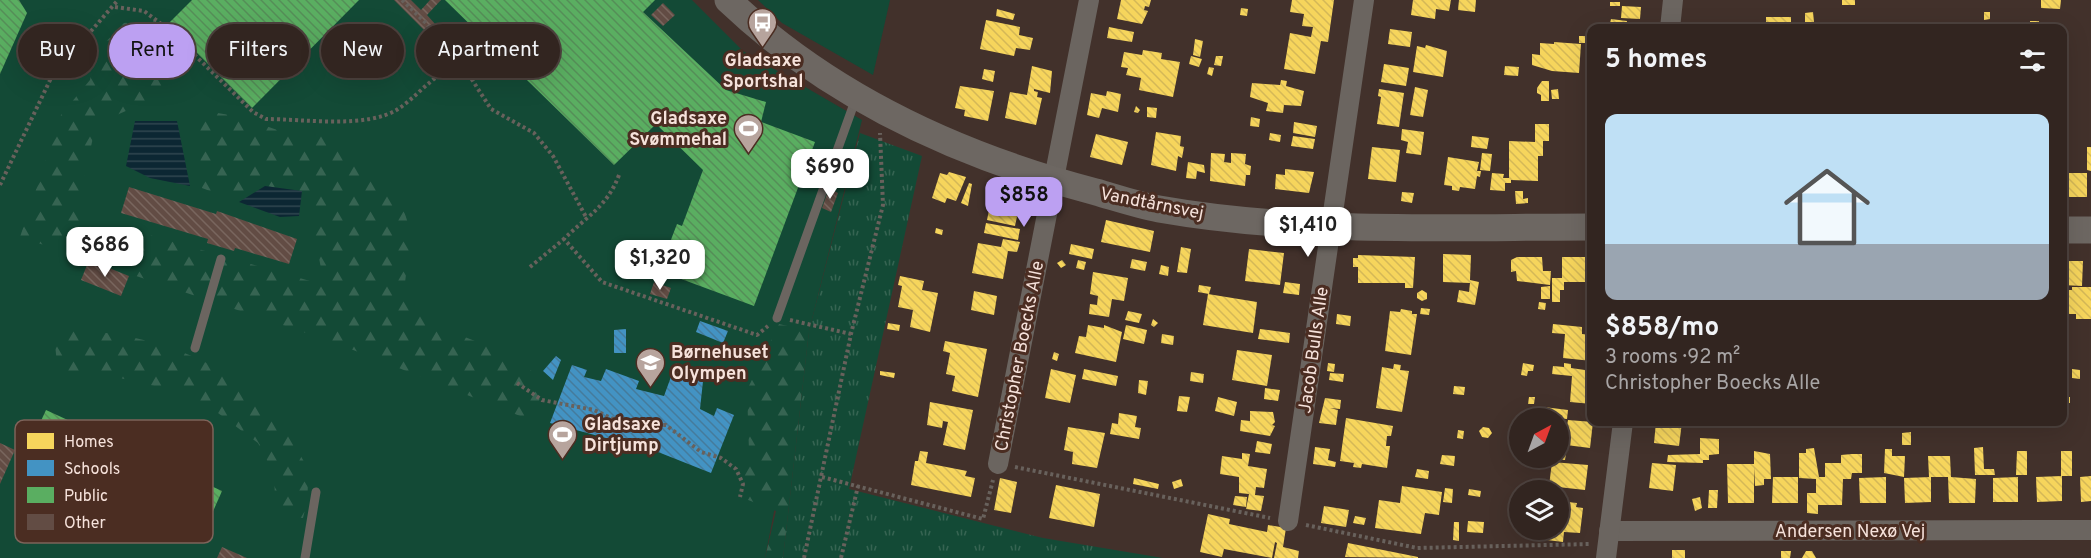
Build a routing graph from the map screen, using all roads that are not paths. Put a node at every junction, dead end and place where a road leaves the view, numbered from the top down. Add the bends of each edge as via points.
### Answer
1 (728, 0) edge
2 (1089, 0) edge
3 (1364, 0) edge
4 (1673, 0) edge
5 (1670, 24) edge
6 (857, 95) junction
7 (1052, 181) junction
8 (1332, 227) junction
9 (1587, 227) edge
10 (2067, 230) edge
11 (2091, 230) edge
12 (221, 259) dead end
13 (777, 318) road end
14 (195, 348) dead end
15 (1622, 426) edge
16 (998, 464) road end
17 (316, 492) dead end
18 (1288, 521) dead end
19 (2091, 530) edge
20 (1609, 531) junction
21 (305, 558) edge
22 (1606, 558) edge

1 - 6 street, Vandtårnsvej via 797,56
2 - 7 street, Christopher Boecks Alle
3 - 8 street, Jacob Bulls Alle
4 - 5 street
6 - 7 street, Vandtårnsvej via 984,157
6 - 13 lane
7 - 8 street, Vandtårnsvej via 1158,208
7 - 16 street, Christopher Boecks Alle
8 - 9 street, Vandtårnsvej
8 - 18 street, Jacob Bulls Alle
10 - 11 street
12 - 14 lane
15 - 20 street
17 - 21 lane
19 - 20 street, Andersen Nexø Vej
20 - 22 street

